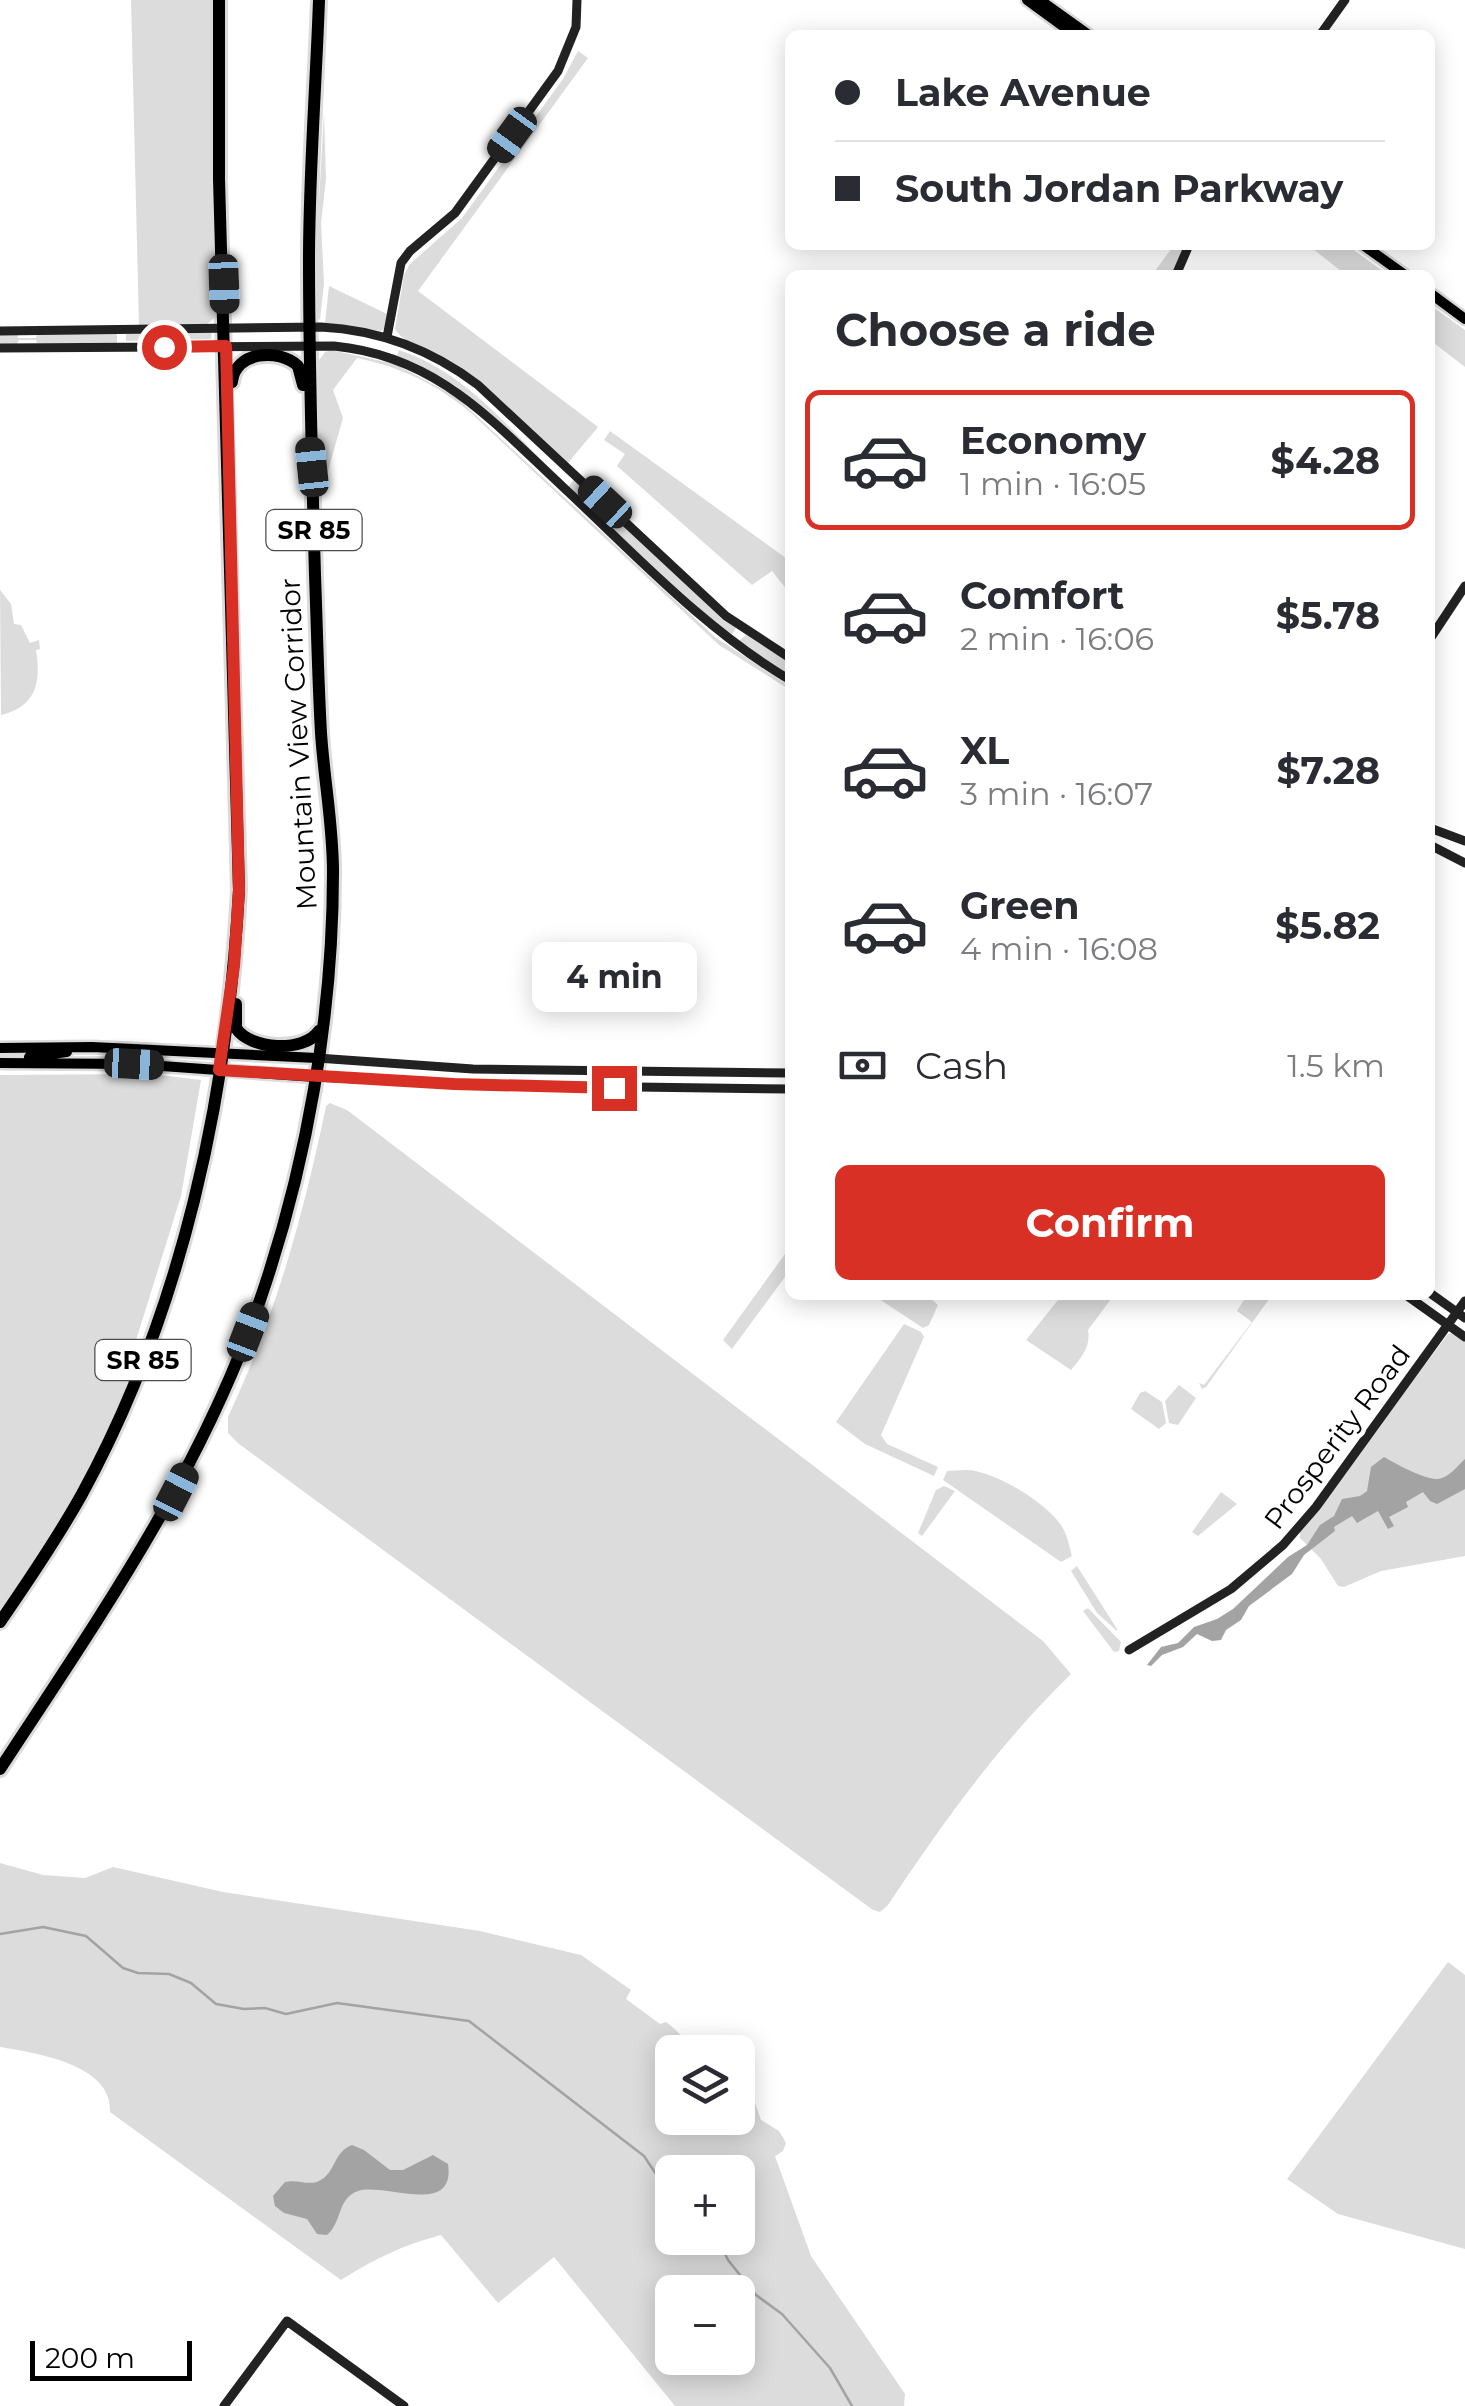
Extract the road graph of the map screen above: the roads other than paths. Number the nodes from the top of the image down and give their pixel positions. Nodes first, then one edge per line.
1 (219, 0) edge
2 (319, 0) edge
3 (577, 0) edge
4 (1025, 0) edge
5 (1040, 0) edge
6 (1345, 0) edge
7 (1061, 30) edge
8 (1068, 30) edge
9 (1082, 30) edge
10 (1324, 30) edge
11 (1370, 250) edge
12 (1397, 270) edge
13 (1435, 297) edge
14 (1465, 318) edge
15 (310, 326) junction
16 (225, 328) junction
17 (0, 330) edge
18 (387, 338) junction
19 (226, 346) junction
20 (310, 346) junction
21 (0, 348) edge
22 (312, 467) junction
23 (230, 545) junction
24 (1465, 586) edge
25 (1435, 631) edge
26 (785, 655) edge
27 (785, 677) edge
28 (1435, 830) edge
29 (1465, 841) edge
30 (1435, 848) edge
31 (1465, 863) edge
32 (234, 966) junction
33 (324, 1013) junction
34 (0, 1050) edge
35 (221, 1052) junction
36 (14, 1055) junction
37 (317, 1058) junction
38 (0, 1063) edge
39 (219, 1070) junction
40 (785, 1073) edge
41 (314, 1077) junction
42 (785, 1090) edge
43 (1435, 1297) edge
44 (1413, 1300) edge
45 (1465, 1301) edge
46 (1461, 1316) edge
47 (1449, 1326) junction
48 (1465, 1337) edge
49 (0, 1622) edge
50 (1129, 1650) dead end
51 (0, 1769) edge
52 (224, 2406) edge
53 (404, 2406) edge

1 - 16 highway, SR 85
2 - 15 highway, Mountain View Corridor / SR 85
3 - 18 street
4 - 7 main road
4 - 8 main road
5 - 9 main road
6 - 10 street
11 - 12 main road
13 - 14 main road
15 - 16 street
15 - 18 street
15 - 20 highway, Mountain View Corridor / SR 85
16 - 17 street
16 - 19 highway, SR 85
18 - 26 street
19 - 20 street
19 - 21 street
19 - 23 highway, SR 85
20 - 22 highway, Mountain View Corridor / SR 85
20 - 27 street
22 - 23 highway
22 - 33 highway, Mountain View Corridor / SR 85
23 - 32 highway, SR 85
24 - 25 street
28 - 29 street
30 - 31 street
32 - 33 highway
32 - 35 highway, SR 85
33 - 37 highway, Mountain View Corridor / SR 85
34 - 36 main road
35 - 36 main road
35 - 37 main road
35 - 39 highway, SR 85
36 - 38 main road
36 - 39 main road
37 - 40 street
37 - 41 highway, Mountain View Corridor / SR 85
39 - 41 main road
39 - 49 highway, SR 85
41 - 42 street
41 - 51 highway, Mountain View Corridor / SR 85
43 - 46 street
44 - 47 street
45 - 46 street, Prosperity Road
46 - 47 street, Prosperity Road
47 - 48 street
47 - 50 street, Prosperity Road
52 - 53 street

